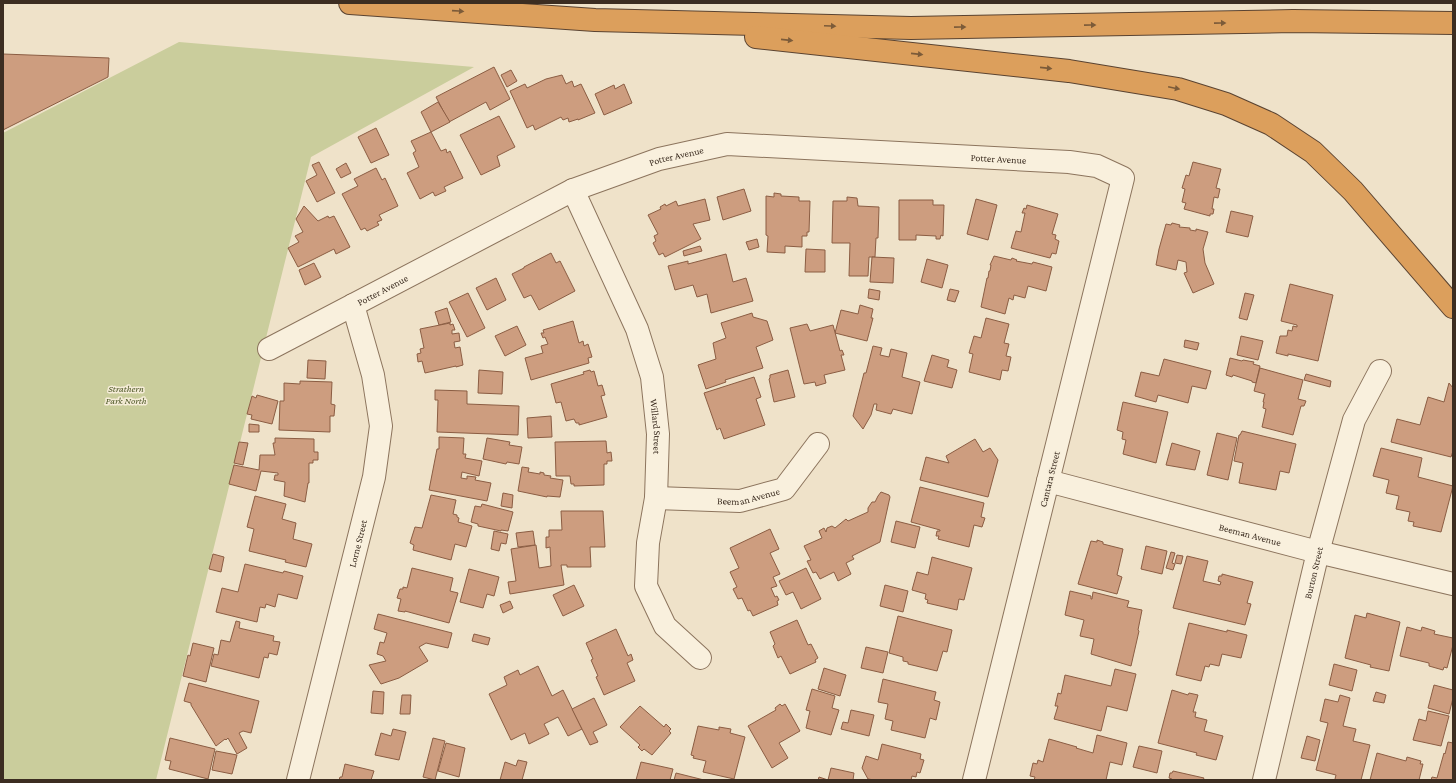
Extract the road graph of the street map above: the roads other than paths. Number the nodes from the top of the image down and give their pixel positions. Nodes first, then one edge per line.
1 (350, 3) edge
2 (596, 20) junction
3 (1453, 23) edge
4 (1123, 178) joint
5 (573, 190) junction
6 (352, 305) junction
7 (1453, 307) edge
8 (269, 349) dead end
9 (1380, 371) dead end
10 (818, 444) dead end
11 (1048, 481) junction
12 (656, 498) junction
13 (1318, 552) junction
14 (1453, 584) edge
15 (700, 658) dead end
16 (298, 780) edge
17 (974, 780) edge
18 (1264, 780) edge

1 -> 2 highway
2 -> 3 highway
2 -> 7 highway
4 - 5 street, Potter Avenue
4 - 11 street, Cantara Street
5 - 6 street, Potter Avenue
5 - 12 street, Willard Street
6 - 8 street, Potter Avenue
6 - 16 street, Lorne Street
9 - 13 street, Burton Street
10 - 12 street, Beeman Avenue
11 - 13 street, Beeman Avenue
11 - 17 street, Cantara Street
12 - 15 street, Willard Street
13 - 14 street, Beeman Avenue
13 - 18 street, Burton Street

